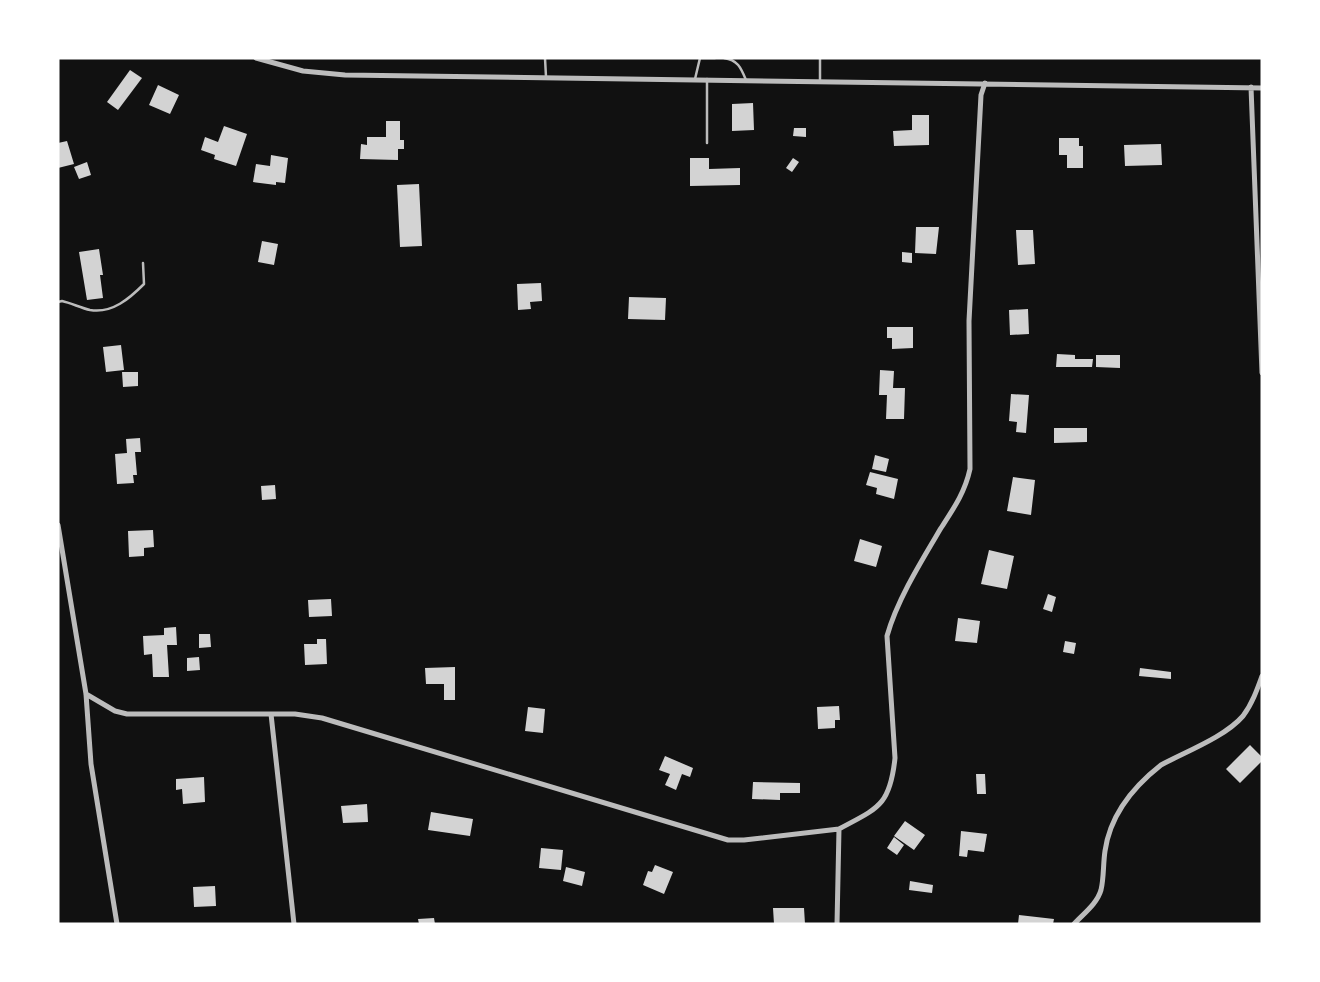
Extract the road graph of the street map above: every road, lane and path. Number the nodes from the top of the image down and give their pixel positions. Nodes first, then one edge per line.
1 (256, 58) edge
2 (545, 58) edge
3 (699, 58) edge
4 (715, 58) edge
5 (724, 58) edge
6 (820, 58) edge
7 (546, 77) junction
8 (695, 79) junction
9 (708, 79) junction
10 (746, 80) junction
11 (820, 81) junction
12 (985, 83) junction
13 (1251, 87) junction
14 (1262, 88) edge
15 (707, 143) dead end
16 (143, 263) dead end
17 (58, 302) edge
18 (1262, 373) edge
19 (58, 525) edge
20 (1262, 676) edge
21 (86, 694) junction
22 (271, 713) junction
23 (839, 829) junction
24 (117, 924) edge
25 (294, 924) edge
26 (837, 924) edge
27 (1074, 924) edge

1 - 7 street
2 - 7 lane
3 - 4 lane
3 - 8 lane
5 - 10 lane
6 - 11 lane
7 - 8 street
8 - 9 street
9 - 10 street
9 - 15 lane
10 - 11 street
11 - 12 street
12 - 13 street
12 - 23 street
13 - 14 street
13 - 18 street
16 - 17 lane
19 - 21 street
20 - 27 street
21 - 22 street
21 - 24 street
22 - 23 street
22 - 25 street
23 - 26 street

